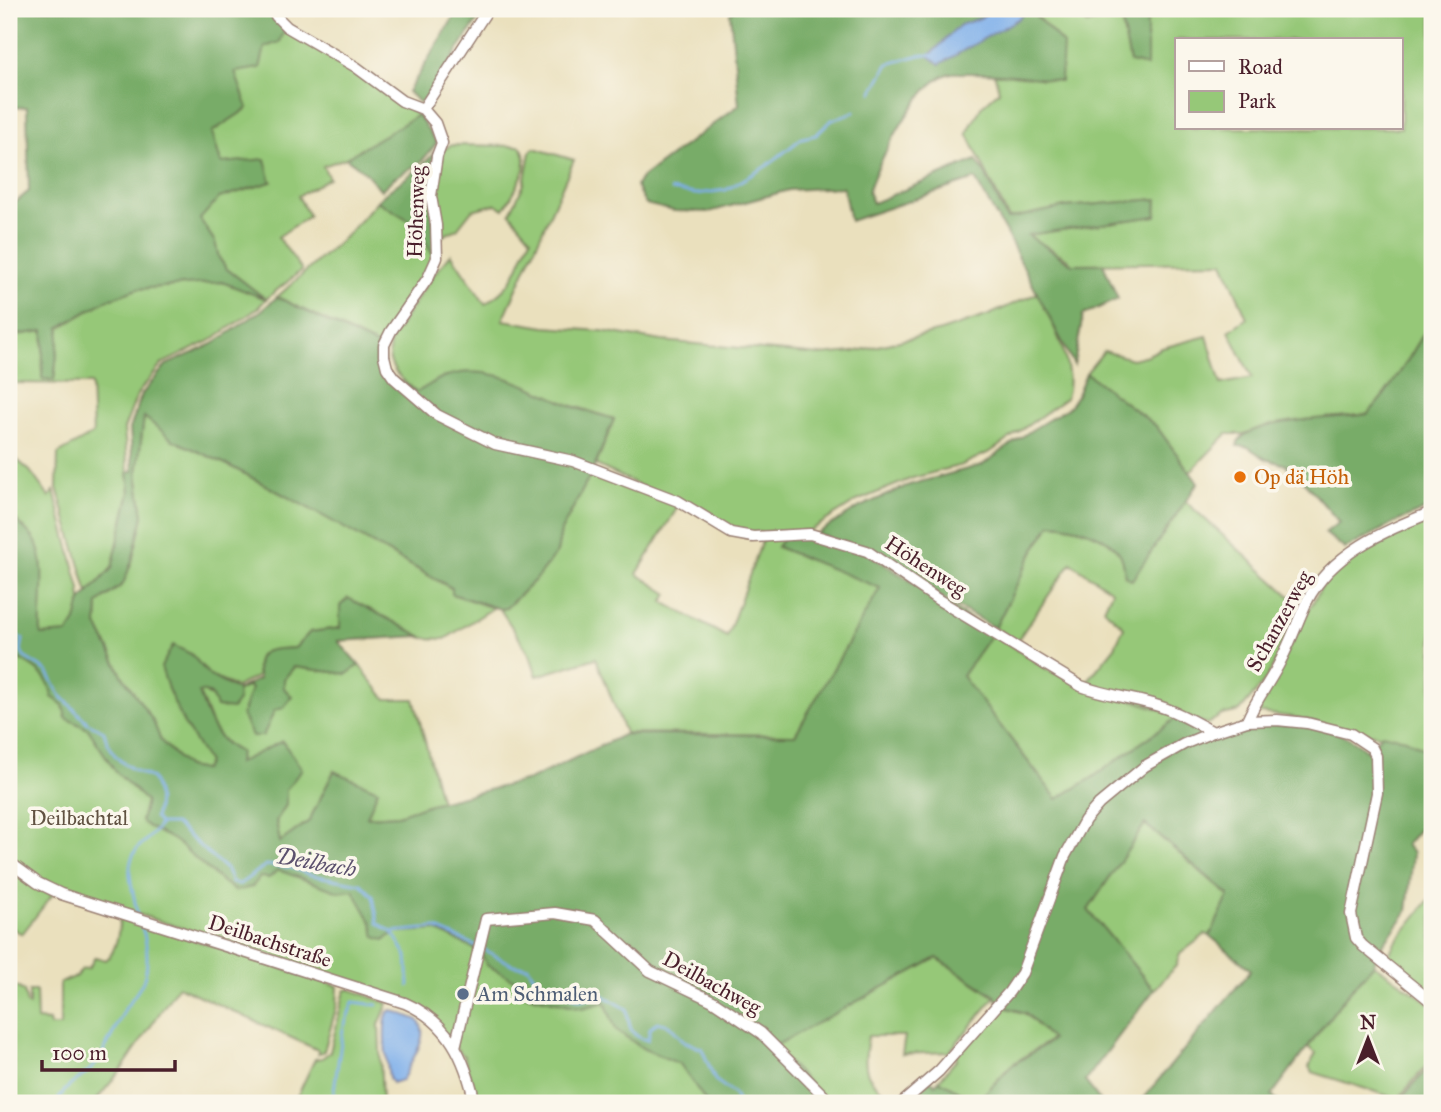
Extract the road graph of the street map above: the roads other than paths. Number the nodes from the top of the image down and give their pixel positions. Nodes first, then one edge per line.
1 (275, 9) edge
2 (488, 9) edge
3 (424, 109) junction
4 (1432, 512) edge
5 (1247, 721) junction
6 (1213, 732) junction
7 (9, 862) edge
8 (1432, 1002) edge
9 (455, 1047) junction
10 (475, 1103) edge
11 (831, 1103) edge
12 (902, 1103) edge

1 - 3 street
2 - 3 street
3 - 6 street, Höhenweg
4 - 5 street, Schanzerweg
5 - 6 street
5 - 8 street
6 - 12 street
7 - 9 street, Deilbachstraße
9 - 10 street, Deilbachstraße
9 - 11 street, Deilbachweg

